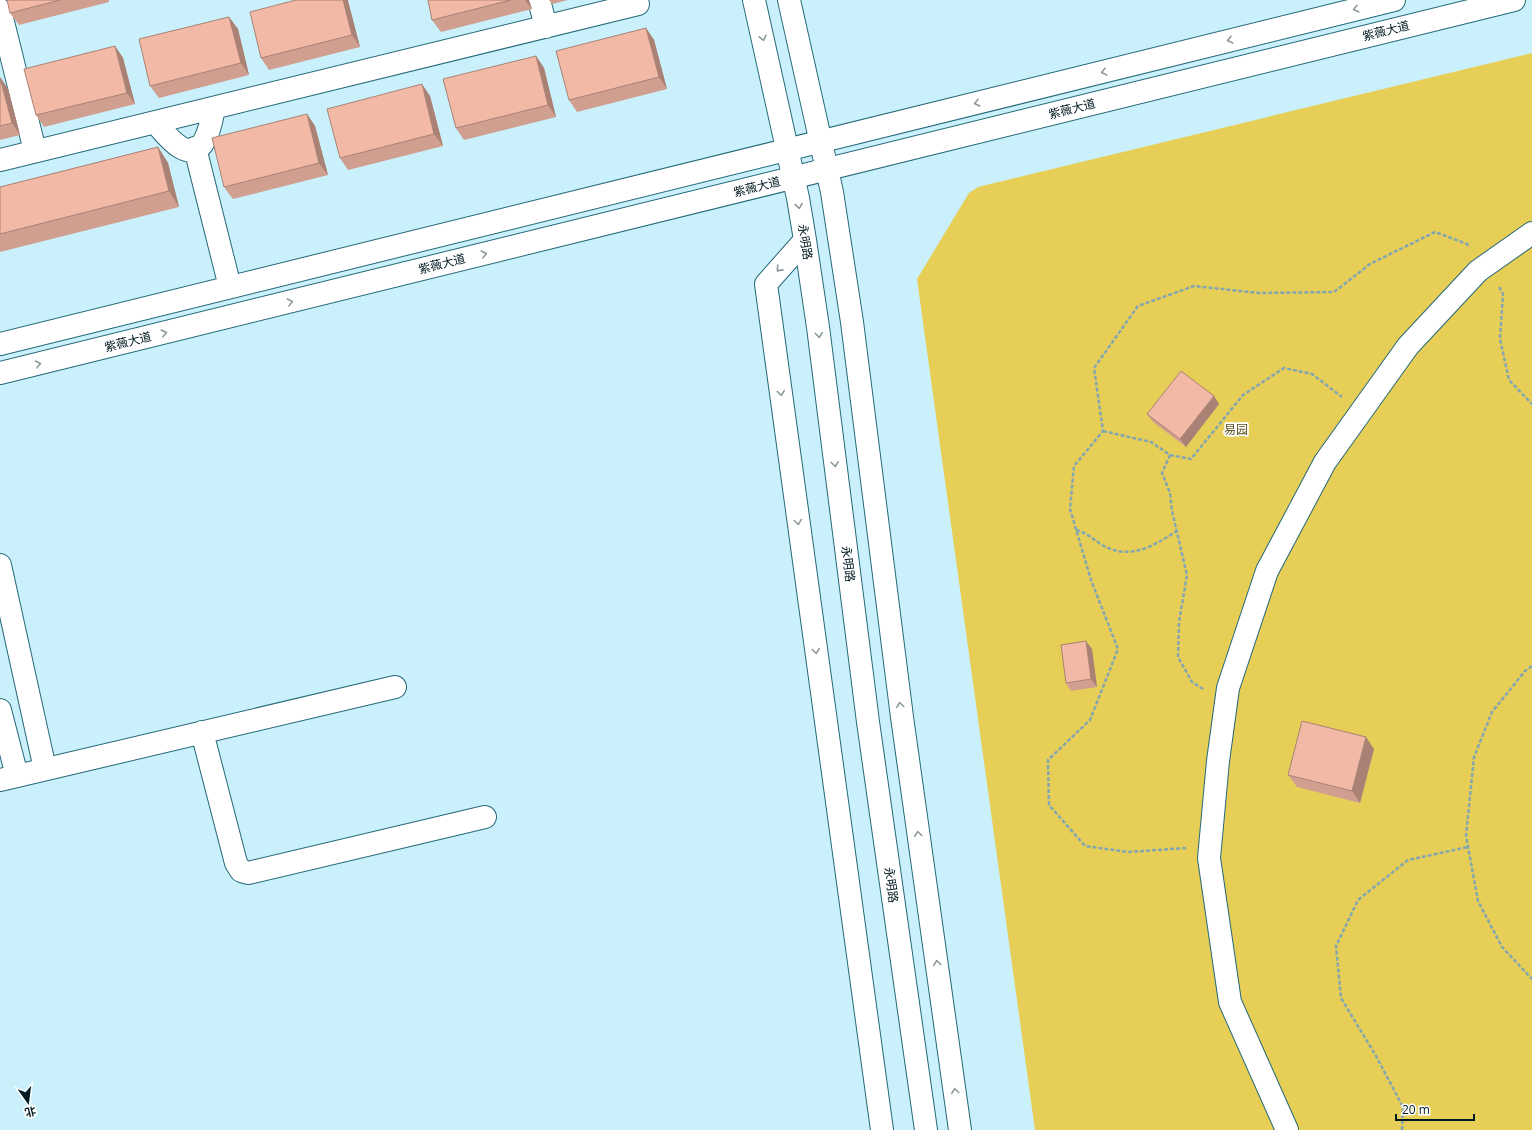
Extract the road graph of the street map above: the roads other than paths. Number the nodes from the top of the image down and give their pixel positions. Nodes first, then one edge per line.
1 (539, 0) edge
2 (754, 0) edge
3 (789, 0) edge
4 (1394, 0) edge
5 (1514, 0) edge
6 (638, 4) dead end
7 (0, 10) edge
8 (546, 27) junction
9 (214, 108) junction
10 (155, 122) junction
11 (821, 141) junction
12 (195, 148) junction
13 (788, 149) junction
14 (35, 152) junction
15 (0, 160) edge
16 (827, 169) junction
17 (794, 178) junction
18 (1532, 233) edge
19 (805, 240) junction
20 (230, 287) junction
21 (0, 344) edge
22 (0, 373) edge
23 (0, 565) edge
24 (395, 687) dead end
25 (0, 710) edge
26 (202, 732) junction
27 (45, 769) junction
28 (8, 778) edge
29 (485, 817) dead end
30 (882, 1130) edge
31 (926, 1130) edge
32 (960, 1130) edge
33 (1287, 1130) edge

1 - 8 street
2 -> 13 street, 永明路
3 - 11 street
4 -> 11 street
5 - 16 street, 紫薇大道
6 - 8 street
7 - 14 street
8 - 9 street
9 - 10 street
9 - 12 street
10 - 12 street
10 - 14 street
11 - 13 street
11 - 16 street
12 - 20 street
13 - 17 street, 永明路
13 - 20 street
14 - 15 street
16 - 17 street, 紫薇大道
32 -> 16 street
17 -> 19 street, 永明路
22 -> 17 street, 紫薇大道
18 - 33 street
19 -> 30 street
19 -> 31 street, 永明路
20 - 21 street
23 - 27 street
24 - 26 street
25 - 28 street
26 - 27 street
26 - 29 street
27 - 28 street

